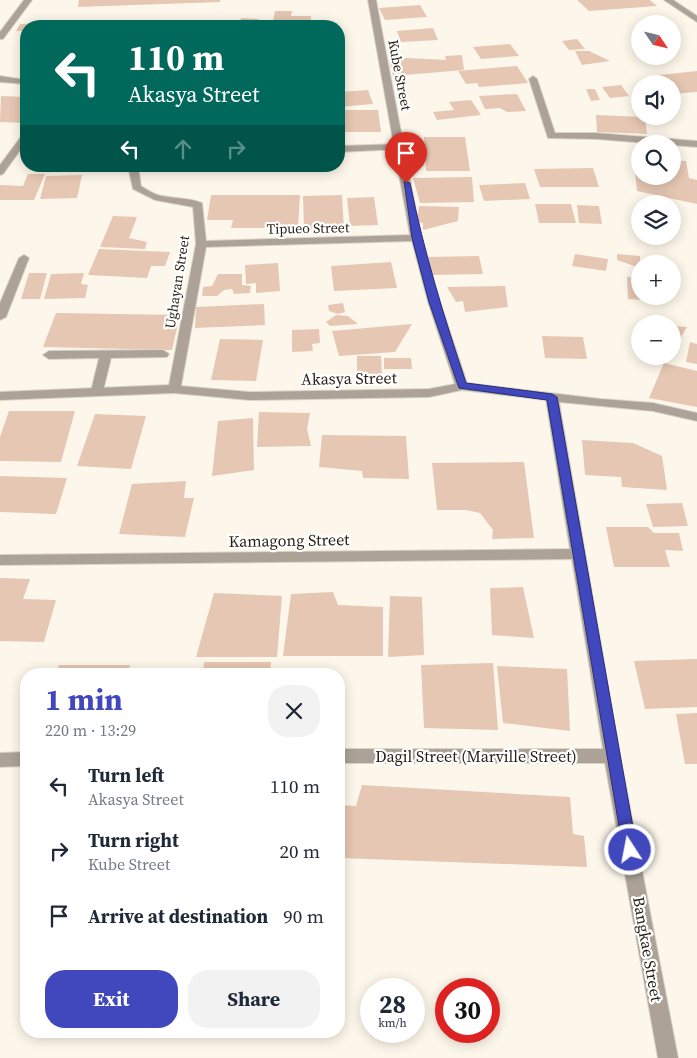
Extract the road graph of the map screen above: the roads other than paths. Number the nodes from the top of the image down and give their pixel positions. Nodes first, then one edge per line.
1 (28, 0) edge
2 (372, 0) edge
3 (668, 0) edge
4 (697, 20) edge
5 (0, 38) edge
6 (0, 79) edge
7 (533, 79) dead end
8 (20, 81) edge
9 (20, 144) edge
10 (697, 144) edge
11 (400, 147) junction
12 (345, 149) edge
13 (0, 172) edge
14 (134, 172) edge
15 (416, 238) junction
16 (201, 244) junction
17 (24, 258) dead end
18 (0, 317) edge
19 (106, 354) junction
20 (162, 354) dead end
21 (49, 355) dead end
22 (462, 386) junction
23 (174, 389) junction
24 (97, 391) junction
25 (0, 396) edge
26 (552, 397) junction
27 (697, 416) edge
28 (578, 554) junction
29 (0, 560) edge
30 (345, 756) edge
31 (612, 756) junction
32 (20, 759) edge
33 (0, 760) edge
34 (668, 1058) edge

1 - 5 street
2 - 11 street, Kube Street
3 - 4 street
6 - 8 street
7 - 10 street
9 - 13 street
11 - 12 street
11 - 15 street, Kube Street
14 - 16 street, Ughayan Street
15 - 16 street, Tipueo Street
15 - 22 street, Kube Street
16 - 23 street, Ughayan Street
17 - 18 street
19 - 20 street
19 - 21 street
19 - 24 street
22 - 23 street, Akasya Street
22 - 26 street, Akasya Street
23 - 24 street, Akasya Street
24 - 25 street, Akasya Street
26 - 27 street, Akasya Street
26 - 28 street, Bangkae Street
28 - 29 street, Kamagong Street
28 - 31 street, Bangkae Street
30 - 31 street, Dagil Street (Marville Street)
31 - 34 street, Bangkae Street
32 - 33 street

